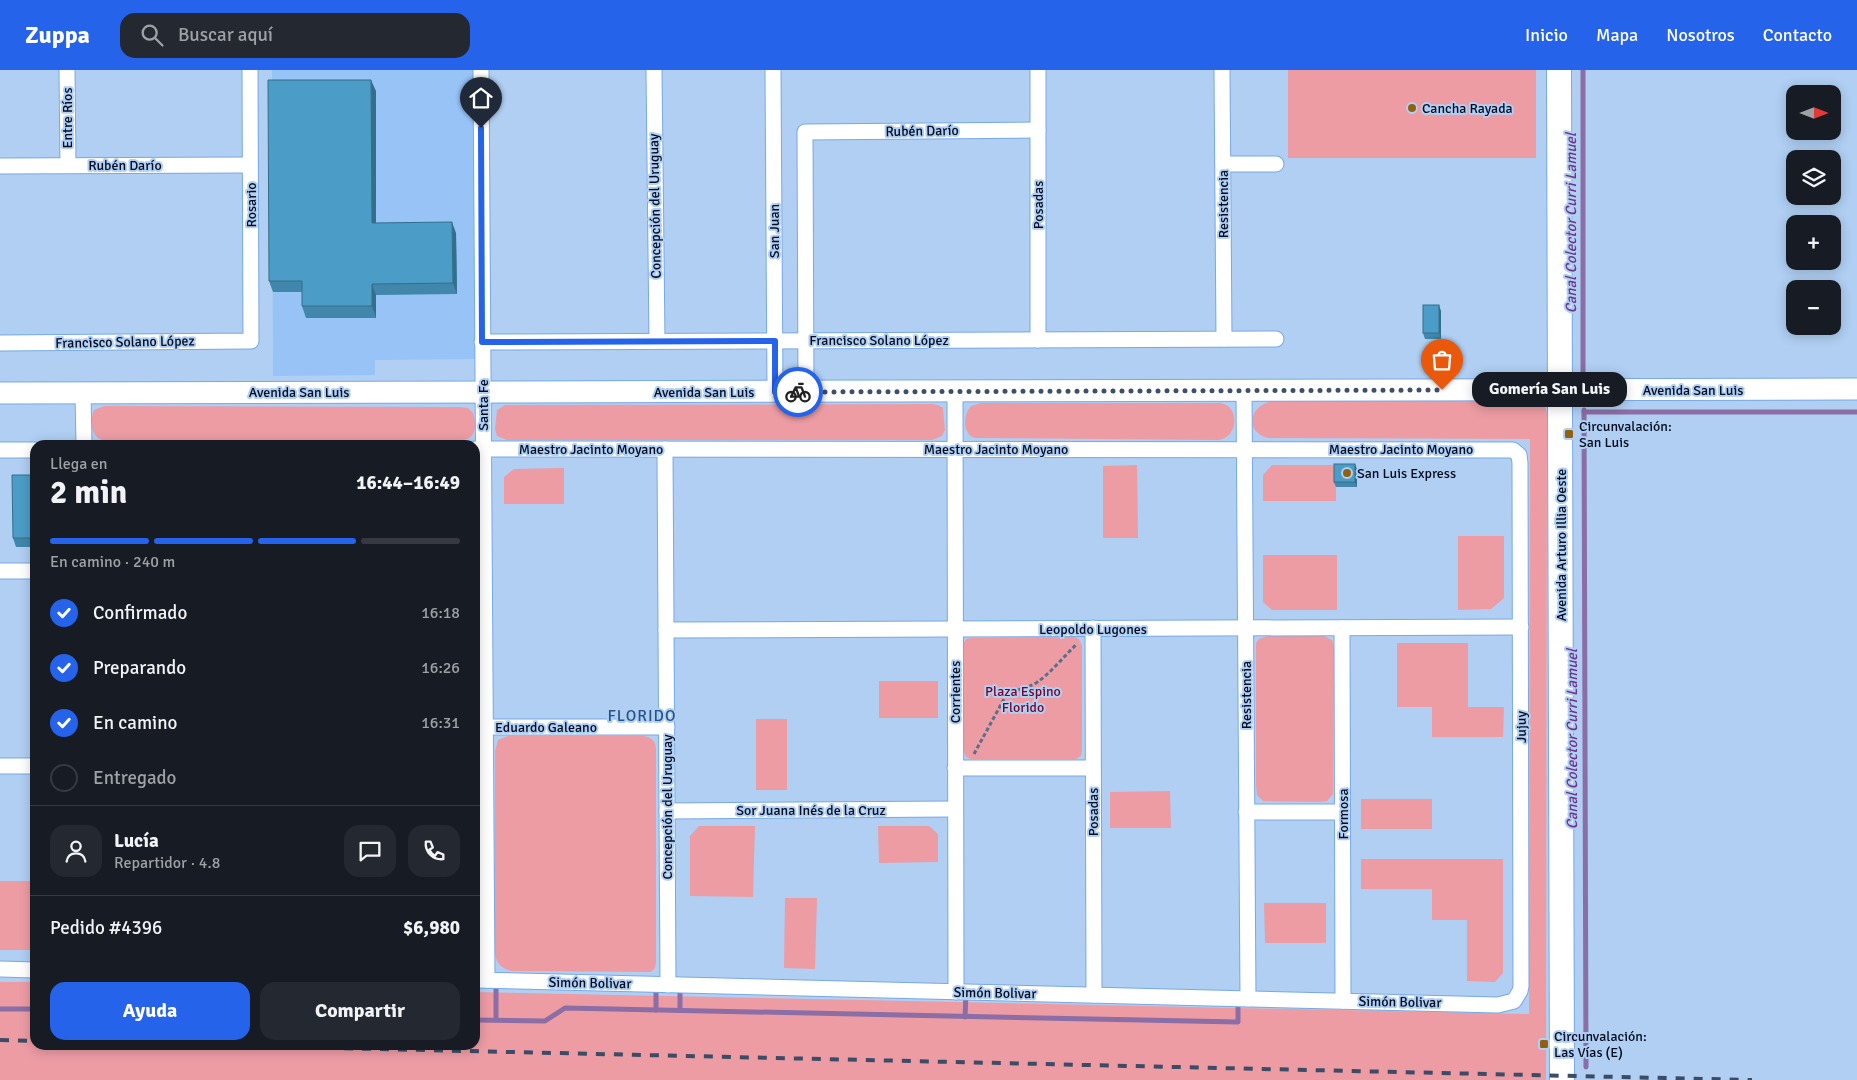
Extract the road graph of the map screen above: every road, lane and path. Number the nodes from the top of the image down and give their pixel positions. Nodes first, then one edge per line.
1 (67, 70) edge
2 (250, 70) edge
3 (481, 70) edge
4 (654, 70) edge
5 (774, 70) edge
6 (1038, 70) edge
7 (1222, 70) edge
8 (1559, 70) edge
9 (1038, 130) junction
10 (1223, 164) junction
11 (1276, 164) dead end
12 (68, 165) junction
13 (250, 165) junction
14 (0, 166) edge
15 (1224, 339) junction
16 (1276, 339) dead end
17 (806, 340) junction
18 (1038, 340) junction
19 (251, 341) joint
20 (657, 341) junction
21 (775, 341) junction
22 (482, 342) junction
23 (0, 343) edge
24 (1857, 389) edge
25 (1560, 390) junction
26 (955, 391) junction
27 (1244, 391) junction
28 (483, 392) junction
29 (775, 392) junction
30 (806, 392) junction
31 (0, 393) edge
32 (83, 393) junction
33 (84, 440) edge
34 (480, 440) edge
35 (480, 449) edge
36 (666, 449) junction
37 (955, 449) junction
38 (1244, 449) junction
39 (0, 450) edge
40 (30, 450) edge
41 (1516, 452) joint
42 (0, 571) edge
43 (30, 571) edge
44 (1520, 627) junction
45 (480, 628) edge
46 (1093, 628) junction
47 (1245, 628) junction
48 (1342, 628) junction
49 (955, 629) junction
50 (666, 630) junction
51 (1073, 641) dead end
52 (485, 727) junction
53 (667, 727) junction
54 (983, 756) dead end
55 (0, 766) edge
56 (30, 766) edge
57 (955, 768) junction
58 (1093, 768) junction
59 (480, 807) edge
60 (955, 809) junction
61 (667, 811) junction
62 (1246, 812) junction
63 (1342, 812) junction
64 (0, 969) edge
65 (30, 970) edge
66 (481, 980) edge
67 (668, 985) junction
68 (956, 992) junction
69 (1094, 995) junction
70 (1248, 999) junction
71 (1343, 1001) junction
72 (1514, 1001) joint
73 (1562, 1080) edge

1 - 12 street, Entre Ríos
2 - 13 street, Rosario
3 - 22 street, Santa Fe
4 - 20 street, Concepción del Uruguay
5 - 21 street, San Juan
6 - 9 street, Posadas
7 - 10 street, Resistencia
8 - 25 main road, Avenida Arturo Illia Oeste
9 - 17 street, Rubén Darío
9 - 18 street, Posadas
10 - 11 street
10 - 15 street, Resistencia
12 - 13 street, Rubén Darío
12 - 14 street, Rubén Darío
13 - 19 street, Rosario
15 - 16 street, Francisco Solano López
15 - 18 street, Francisco Solano López
17 - 18 street, Francisco Solano López
17 - 21 street, Francisco Solano López
17 - 30 street
19 - 23 street, Francisco Solano López
20 - 21 street, Francisco Solano López
20 - 22 street, Francisco Solano López
21 - 29 street, San Juan
22 - 28 street, Santa Fe
24 - 25 main road, Avenida San Luis
25 - 27 main road, Avenida San Luis
25 - 73 main road, Avenida Arturo Illia Oeste
26 - 27 main road, Avenida San Luis
26 - 30 main road, Avenida San Luis
26 - 37 street, Corrientes
27 - 38 street, Resistencia
28 - 29 main road, Avenida San Luis
28 - 32 main road, Avenida San Luis
28 - 34 street, Santa Fe
29 - 30 main road, Avenida San Luis
31 - 32 main road, Avenida San Luis
32 - 33 street
35 - 36 street, Maestro Jacinto Moyano
36 - 37 street, Maestro Jacinto Moyano
36 - 50 street, Concepción del Uruguay
37 - 38 street, Maestro Jacinto Moyano
37 - 49 street, Corrientes
38 - 41 street, Maestro Jacinto Moyano
38 - 47 street, Resistencia
39 - 40 street
41 - 44 street, Jujuy
42 - 43 street
44 - 48 street, Leopoldo Lugones
44 - 72 street, Jujuy
45 - 52 street, Santa Fe
46 - 47 street, Leopoldo Lugones
46 - 49 street, Leopoldo Lugones
46 - 58 street, Posadas
47 - 48 street, Leopoldo Lugones
47 - 62 street, Resistencia
48 - 63 street, Formosa
49 - 50 street, Leopoldo Lugones
49 - 57 street, Corrientes
50 - 53 street, Concepción del Uruguay
51 - 54 path
52 - 53 street, Eduardo Galeano
52 - 59 street, Santa Fe
53 - 61 street, Concepción del Uruguay
55 - 56 street
57 - 58 street
57 - 60 street, Corrientes
58 - 69 street, Posadas
59 - 66 street, Santa Fe
60 - 61 street, Sor Juana Inés de la Cruz
60 - 68 street, Corrientes
61 - 67 street, Concepción del Uruguay
62 - 63 street
62 - 70 street, Resistencia
63 - 71 street, Formosa
64 - 65 street
66 - 67 street, Simón Bolivar
67 - 68 street, Simón Bolivar
68 - 69 street, Simón Bolivar
69 - 70 street, Simón Bolivar
70 - 71 street, Simón Bolivar
71 - 72 street, Simón Bolivar

